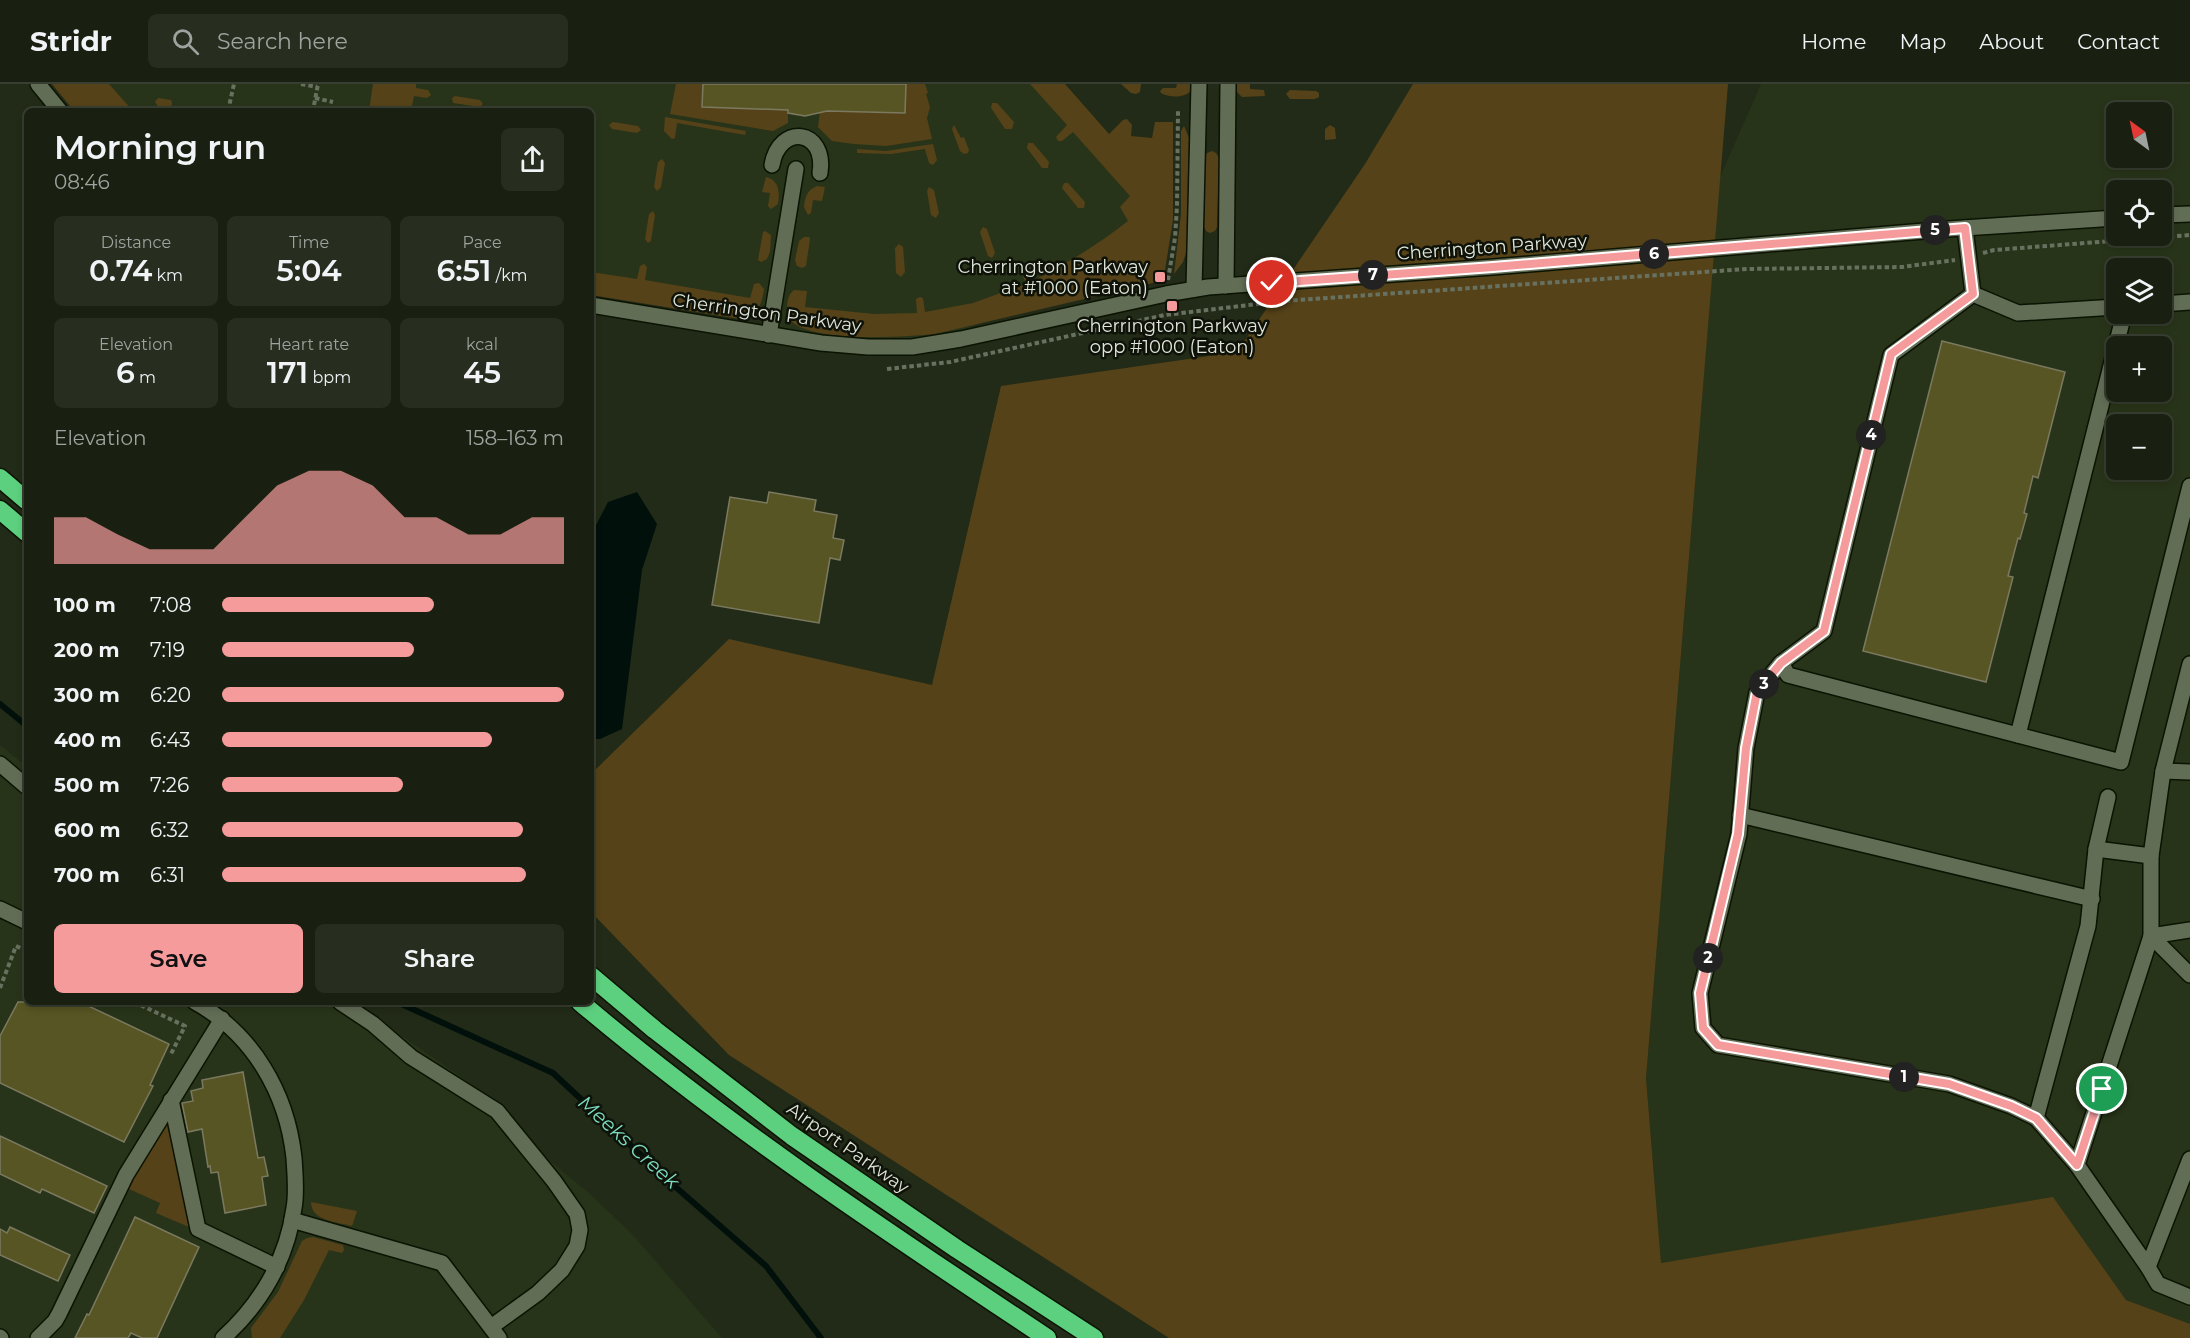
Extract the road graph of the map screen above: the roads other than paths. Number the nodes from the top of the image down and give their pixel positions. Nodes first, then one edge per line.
1 (38, 84) edge
2 (1199, 84) edge
3 (1228, 84) edge
4 (58, 108) edge
5 (772, 165) dead end
6 (796, 169) dead end
7 (820, 173) dead end
8 (2190, 214) edge
9 (2172, 215) edge
10 (2106, 219) edge
11 (1965, 228) junction
12 (1226, 286) junction
13 (1194, 289) junction
14 (1973, 294) junction
15 (2190, 302) edge
16 (2172, 303) edge
17 (594, 306) edge
18 (2106, 308) edge
19 (2121, 324) edge
20 (769, 335) junction
21 (0, 478) edge
22 (2190, 486) edge
23 (24, 498) edge
24 (0, 510) edge
25 (0, 520) edge
26 (24, 530) edge
27 (24, 540) edge
28 (1781, 663) junction
29 (2190, 664) edge
30 (2018, 735) junction
31 (0, 764) edge
32 (2163, 771) junction
33 (2190, 772) edge
34 (24, 784) edge
35 (2108, 797) dead end
36 (1740, 815) junction
37 (2096, 849) junction
38 (2151, 856) junction
39 (2092, 898) junction
40 (0, 909) edge
41 (24, 921) edge
42 (2190, 930) edge
43 (2151, 936) junction
44 (2190, 975) edge
45 (594, 979) edge
46 (200, 1005) edge
47 (345, 1005) edge
48 (584, 1005) edge
49 (222, 1019) junction
50 (171, 1100) junction
51 (2036, 1118) junction
52 (2190, 1159) edge
53 (2077, 1165) junction
54 (292, 1220) junction
55 (277, 1267) junction
56 (2148, 1267) junction
57 (2190, 1297) edge
58 (495, 1332) edge
59 (230, 1336) edge
60 (38, 1338) edge
61 (1047, 1338) edge
62 (1094, 1338) edge

1 - 4 street
2 - 13 street
3 - 12 street
5 - 7 street
6 - 20 street
8 - 9 street
10 - 11 street, Cherrington Parkway
11 - 12 street, Cherrington Parkway
11 - 14 street
12 - 13 street, Cherrington Parkway
13 - 20 street, Cherrington Parkway
14 - 18 street
14 - 28 street
15 - 16 street
17 - 20 street, Cherrington Parkway
19 - 30 street
21 - 23 highway
22 - 30 street
24 - 26 highway
25 - 27 highway
28 - 30 street
28 - 36 street
29 - 32 street
31 - 34 street
32 - 33 street
32 - 38 street
35 - 37 street
36 - 39 street
36 - 51 street
37 - 38 street
37 - 39 street
38 - 43 street
39 - 51 street
40 - 41 street
42 - 43 street
43 - 44 street
43 - 53 street
45 - 62 highway, Airport Parkway
46 - 49 street
47 - 58 street
48 - 61 highway
49 - 50 street
49 - 54 street
50 - 55 street
50 - 60 street
51 - 53 street
52 - 56 street
53 - 56 street
54 - 55 street
54 - 58 street
55 - 59 street
56 - 57 street

